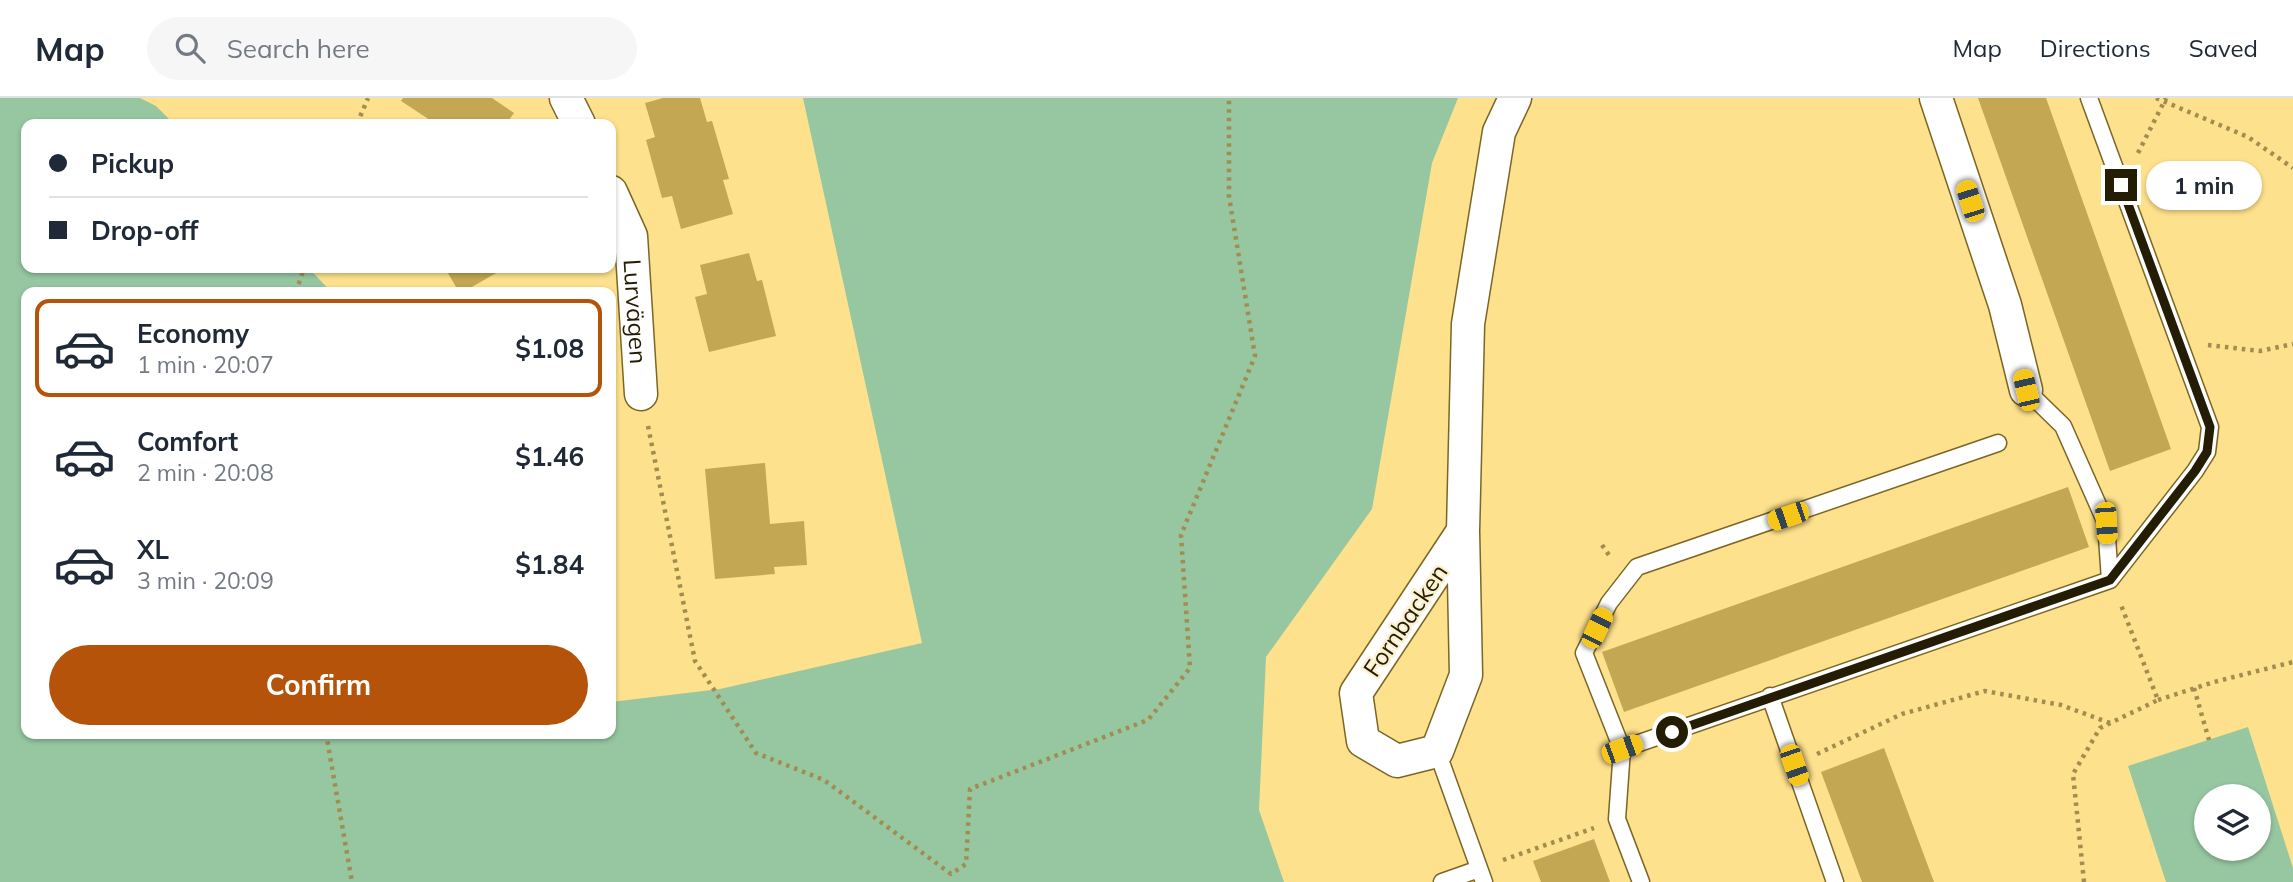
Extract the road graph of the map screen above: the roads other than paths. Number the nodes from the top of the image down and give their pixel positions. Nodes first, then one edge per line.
1 (566, 98) edge
2 (1515, 98) edge
3 (1936, 98) edge
4 (2088, 98) edge
5 (576, 119) edge
6 (616, 203) edge
7 (2026, 390) joint
8 (641, 394) road end
9 (1998, 443) dead end
10 (1464, 531) junction
11 (2110, 580) junction
12 (1770, 696) junction
13 (1622, 749) junction
14 (1437, 751) junction
15 (1482, 875) edge
16 (1443, 882) edge
17 (1641, 882) edge
18 (1835, 882) edge

1 - 5 street
2 - 10 street, Fornbacken
3 - 7 street
4 - 11 lane
6 - 8 street, Lurvägen
7 - 11 lane
9 - 13 lane
10 - 14 street, Fornbacken
10 - 14 street, Fornbacken
11 - 12 lane
12 - 13 lane
12 - 18 lane
13 - 17 lane
14 - 15 lane
15 - 16 lane

